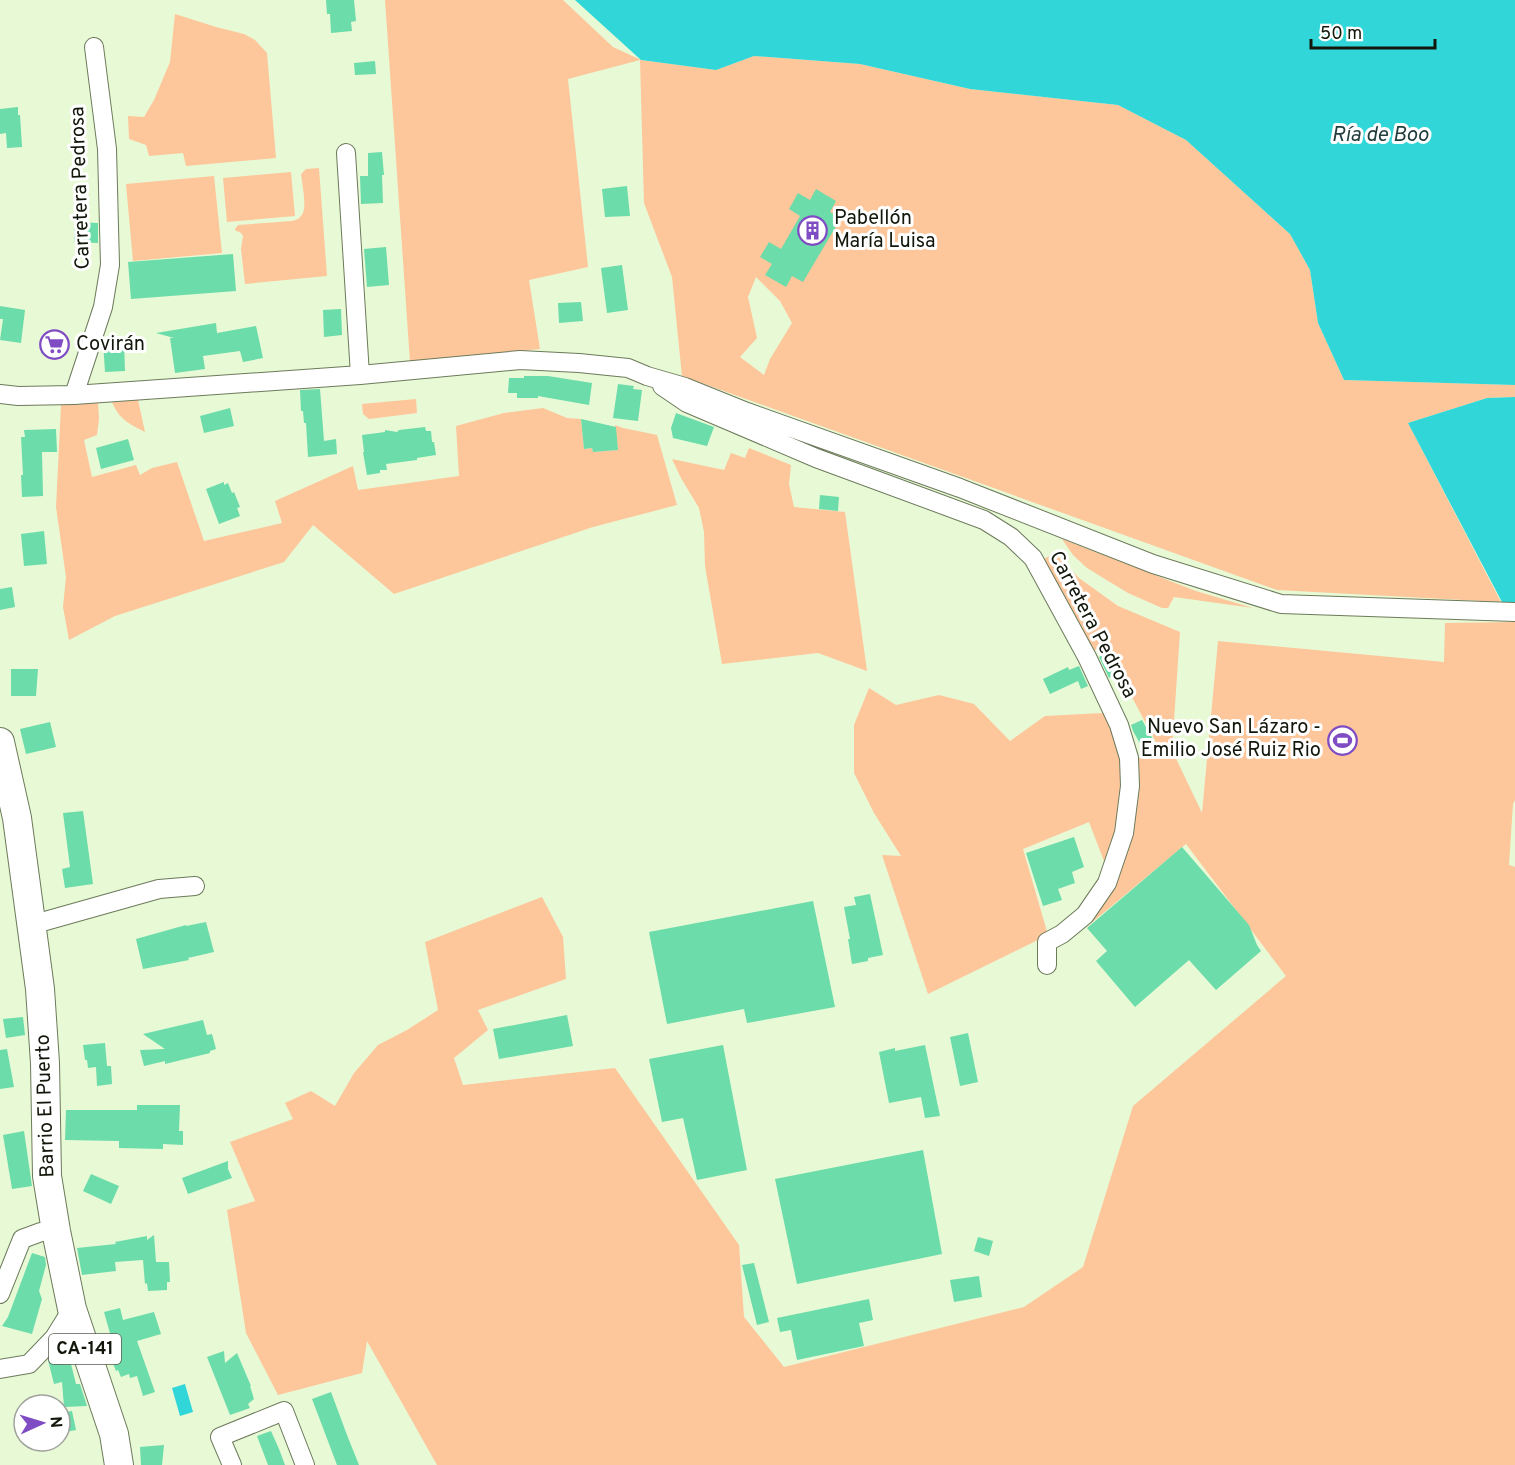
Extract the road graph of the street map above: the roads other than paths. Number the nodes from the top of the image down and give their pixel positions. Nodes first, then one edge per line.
1 (94, 47) dead end
2 (346, 153) dead end
3 (360, 375) junction
4 (647, 376) junction
5 (0, 394) edge
6 (74, 394) junction
7 (1515, 612) edge
8 (0, 742) edge
9 (195, 886) dead end
10 (31, 925) junction
11 (1047, 965) dead end
12 (56, 1231) junction
13 (0, 1294) edge
14 (72, 1309) junction
15 (0, 1369) edge
16 (119, 1465) edge
17 (232, 1465) edge
18 (305, 1465) edge

1 - 6 street, Carretera Pedrosa
2 - 3 street
3 - 4 street, Carretera Pedrosa
3 - 6 street, Carretera Pedrosa
4 - 7 street, Carretera Pedrosa
4 - 11 street, Carretera Pedrosa
5 - 6 street, Carretera Pedrosa
8 - 10 main road, Barrio El Puerto / CA-141
9 - 10 street
10 - 12 main road, Barrio El Puerto / CA-141
12 - 13 street
12 - 14 main road, Barrio El Puerto / CA-141
14 - 15 street
14 - 16 main road, Barrio El Puerto / CA-141
17 - 18 street

